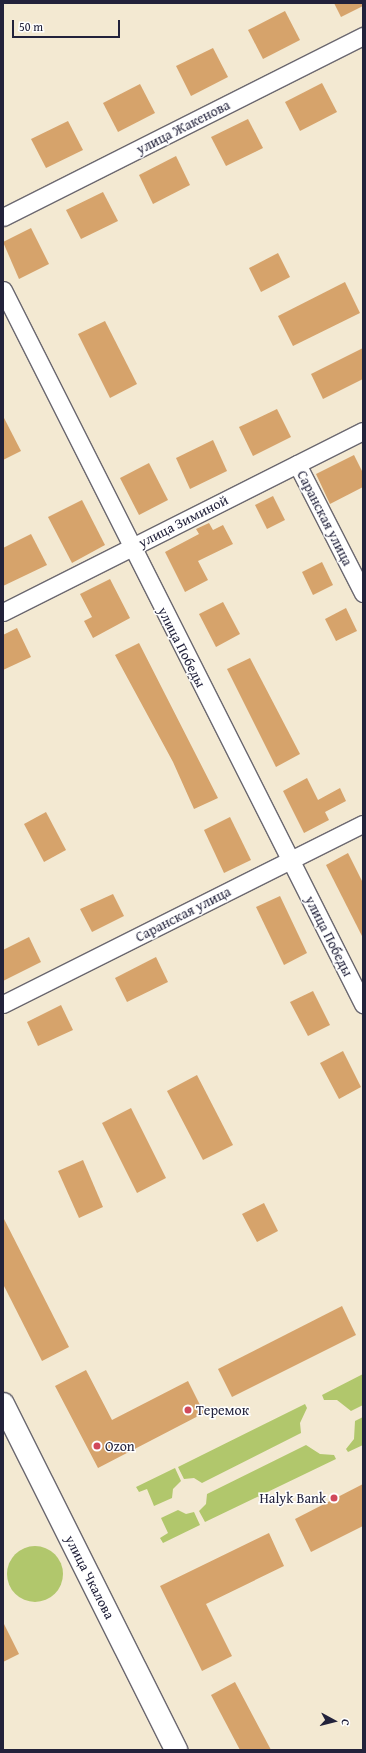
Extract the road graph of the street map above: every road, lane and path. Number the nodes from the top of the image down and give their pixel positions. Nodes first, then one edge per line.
1 (363, 36) edge
2 (3, 217) edge
3 (3, 290) edge
4 (363, 431) edge
5 (298, 464) junction
6 (132, 547) junction
7 (363, 593) edge
8 (3, 612) edge
9 (363, 824) edge
10 (291, 861) junction
11 (3, 1004) edge
12 (363, 1004) edge
13 (3, 1404) edge
14 (176, 1750) edge

1 - 2 street, улица Жакенова
3 - 6 street, улица Победы
4 - 5 street, улица Зиминой
5 - 6 street, улица Зиминой
5 - 7 street, Саранская улица
6 - 8 street, улица Зиминой
6 - 10 street, улица Победы
9 - 10 street, Саранская улица
10 - 11 street, Саранская улица
10 - 12 street, улица Победы
13 - 14 main road, улица Чкалова

